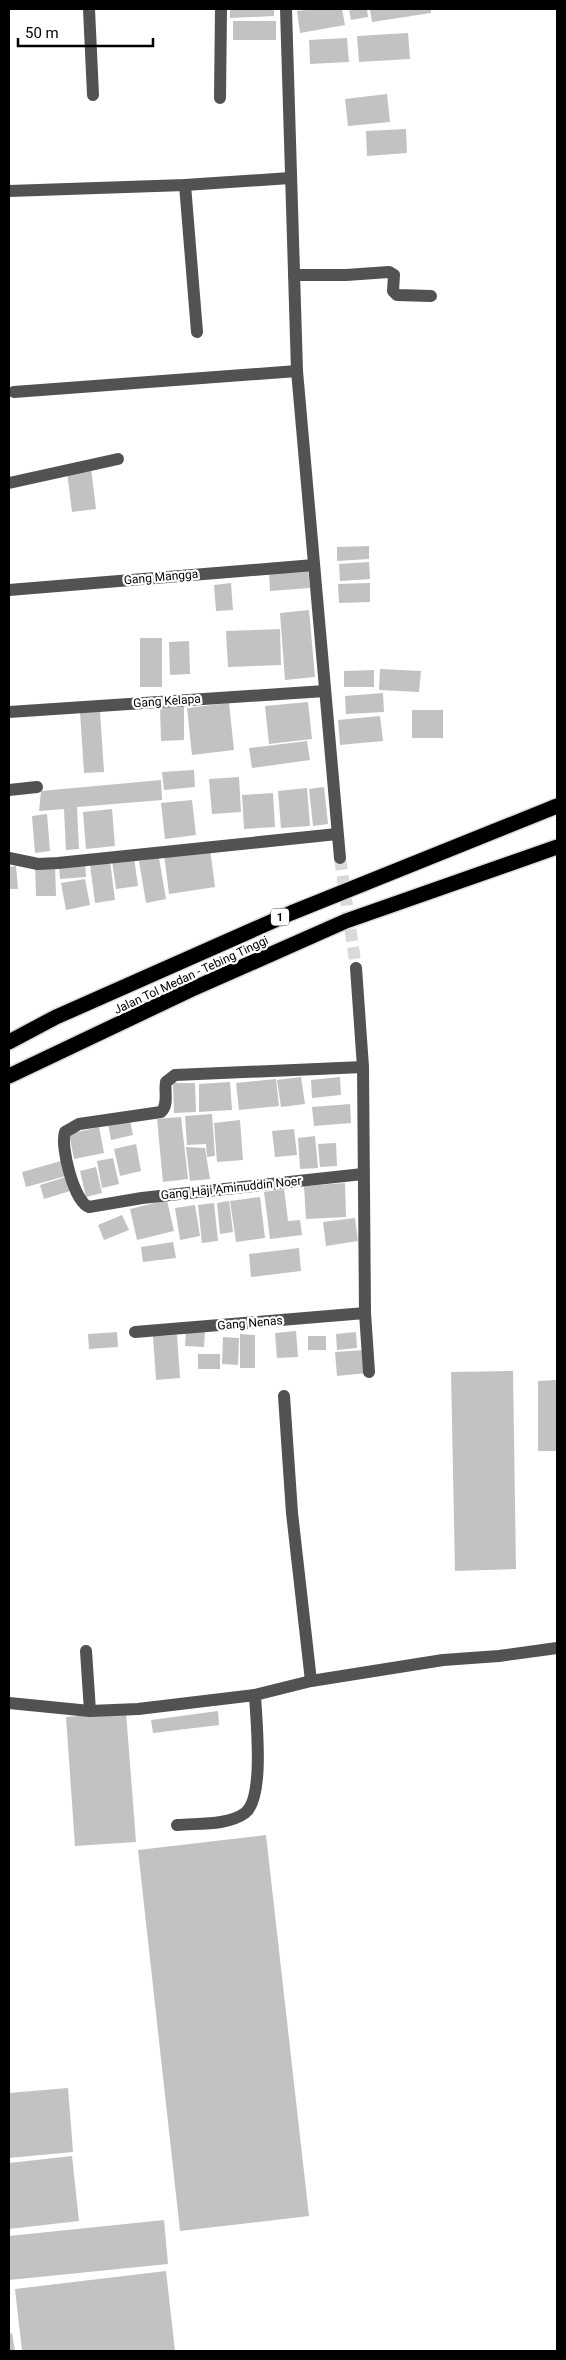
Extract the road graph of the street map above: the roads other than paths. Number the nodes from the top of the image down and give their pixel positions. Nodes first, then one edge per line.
1 (89, 9) edge
2 (221, 9) edge
3 (286, 9) edge
4 (92, 95) dead end
5 (220, 98) dead end
6 (290, 178) junction
7 (185, 186) junction
8 (9, 191) edge
9 (294, 275) junction
10 (430, 296) dead end
11 (197, 332) dead end
12 (297, 371) junction
13 (14, 392) dead end
14 (118, 459) dead end
15 (9, 483) edge
16 (314, 565) junction
17 (9, 590) edge
18 (325, 691) junction
19 (9, 712) edge
20 (37, 787) dead end
21 (9, 790) edge
22 (557, 806) edge
23 (337, 834) junction
24 (557, 847) edge
25 (9, 858) edge
26 (340, 858) tunnel mouth
27 (356, 968) tunnel mouth
28 (9, 1042) edge
29 (363, 1067) junction
30 (9, 1076) edge
31 (363, 1174) junction
32 (365, 1313) junction
33 (135, 1332) dead end
34 (369, 1372) dead end
35 (284, 1396) dead end
36 (557, 1648) edge
37 (86, 1652) dead end
38 (310, 1681) junction
39 (255, 1695) junction
40 (9, 1703) edge
41 (90, 1711) junction
42 (177, 1825) dead end

1 - 4 street
2 - 5 street
3 - 6 street
6 - 7 street
6 - 9 street
7 - 8 street
7 - 11 street
9 - 10 street
9 - 12 street
12 - 13 street
12 - 16 street
14 - 15 street
16 - 17 street, Gang Mangga
16 - 18 street
18 - 19 street, Gang Kelapa
18 - 23 street
20 - 21 street
22 - 28 highway, 1
23 - 25 street
23 - 26 street
24 - 30 highway, Jalan Tol Medan - Tebing Tinggi
27 - 29 street
29 - 31 street
29 - 31 street, Gang Haji Aminuddin Noer
31 - 32 street
32 - 33 street, Gang Nenas
32 - 34 street
35 - 38 street
36 - 38 street
37 - 41 street
38 - 39 street
39 - 41 street
39 - 42 street
40 - 41 street

